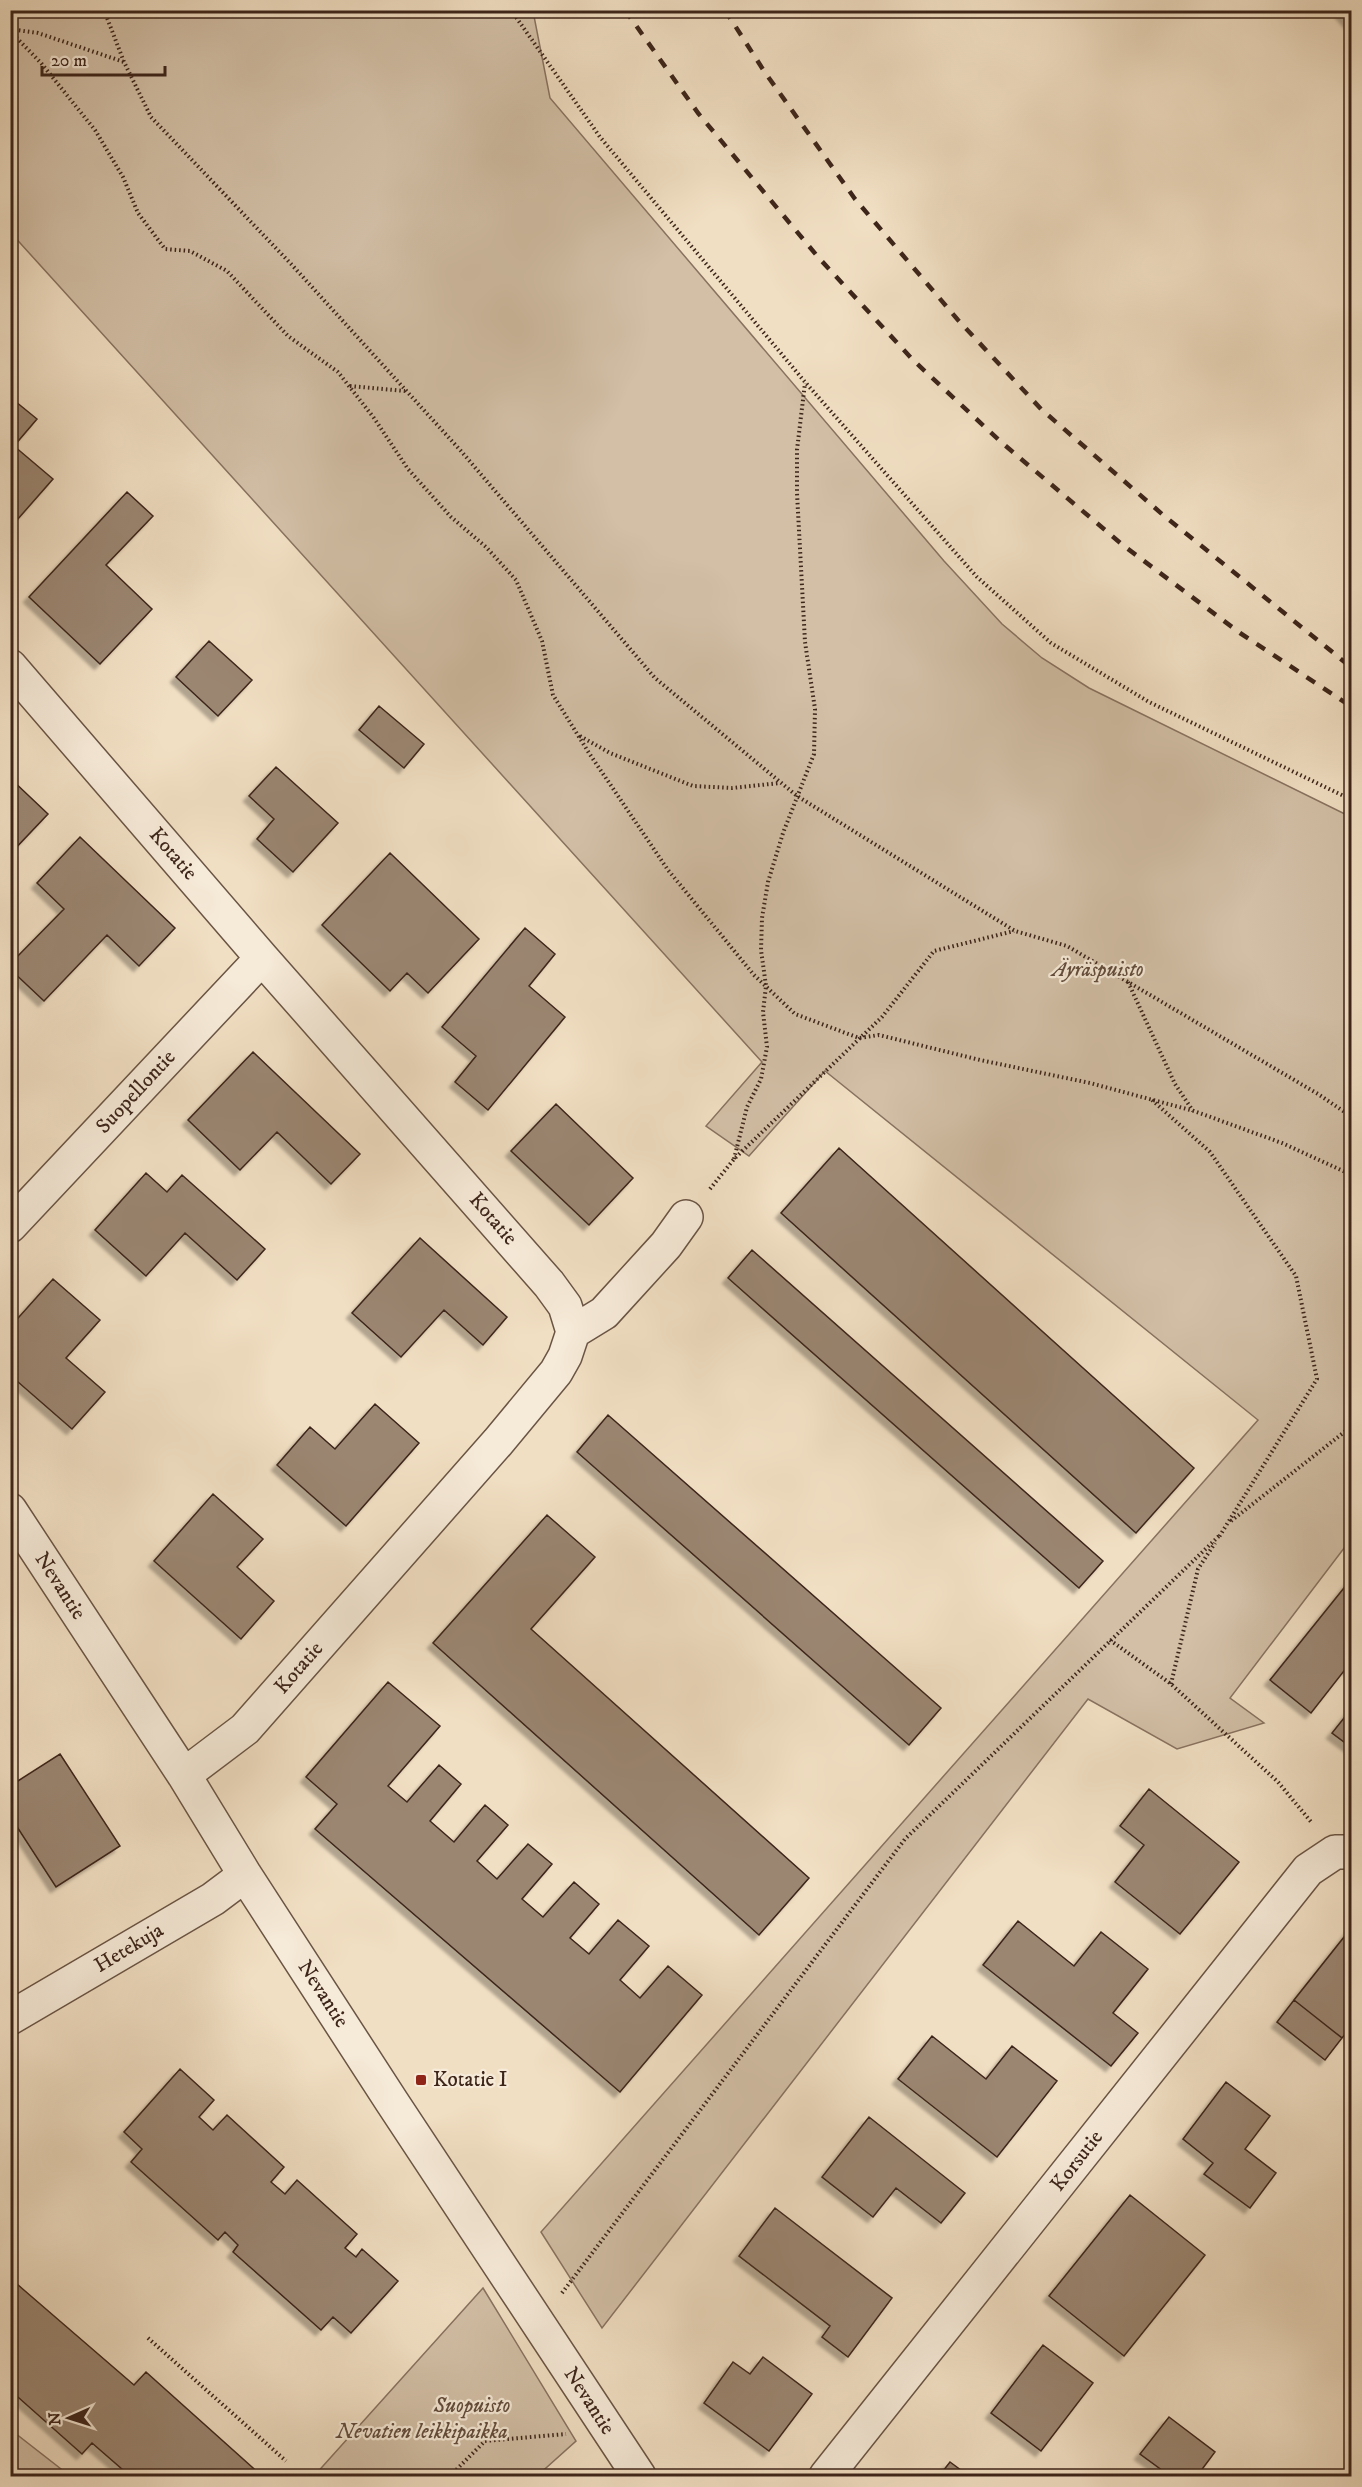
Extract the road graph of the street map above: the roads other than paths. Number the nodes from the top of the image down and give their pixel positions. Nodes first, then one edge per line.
1 (10, 666) edge
2 (262, 958) junction
3 (686, 1217) road end
4 (10, 1226) edge
5 (573, 1332) junction
6 (10, 1510) edge
7 (184, 1775) junction
8 (1343, 1852) edge
9 (245, 1875) junction
10 (10, 2019) edge
11 (639, 2476) edge
12 (825, 2476) edge

1 - 2 street, Kotatie
2 - 4 street, Suopellontie
2 - 5 street, Kotatie
3 - 5 street
5 - 7 street, Kotatie
6 - 7 street, Nevantie
7 - 9 street, Nevantie
8 - 12 street, Korsutie
9 - 10 street, Hetekuja
9 - 11 street, Nevantie

